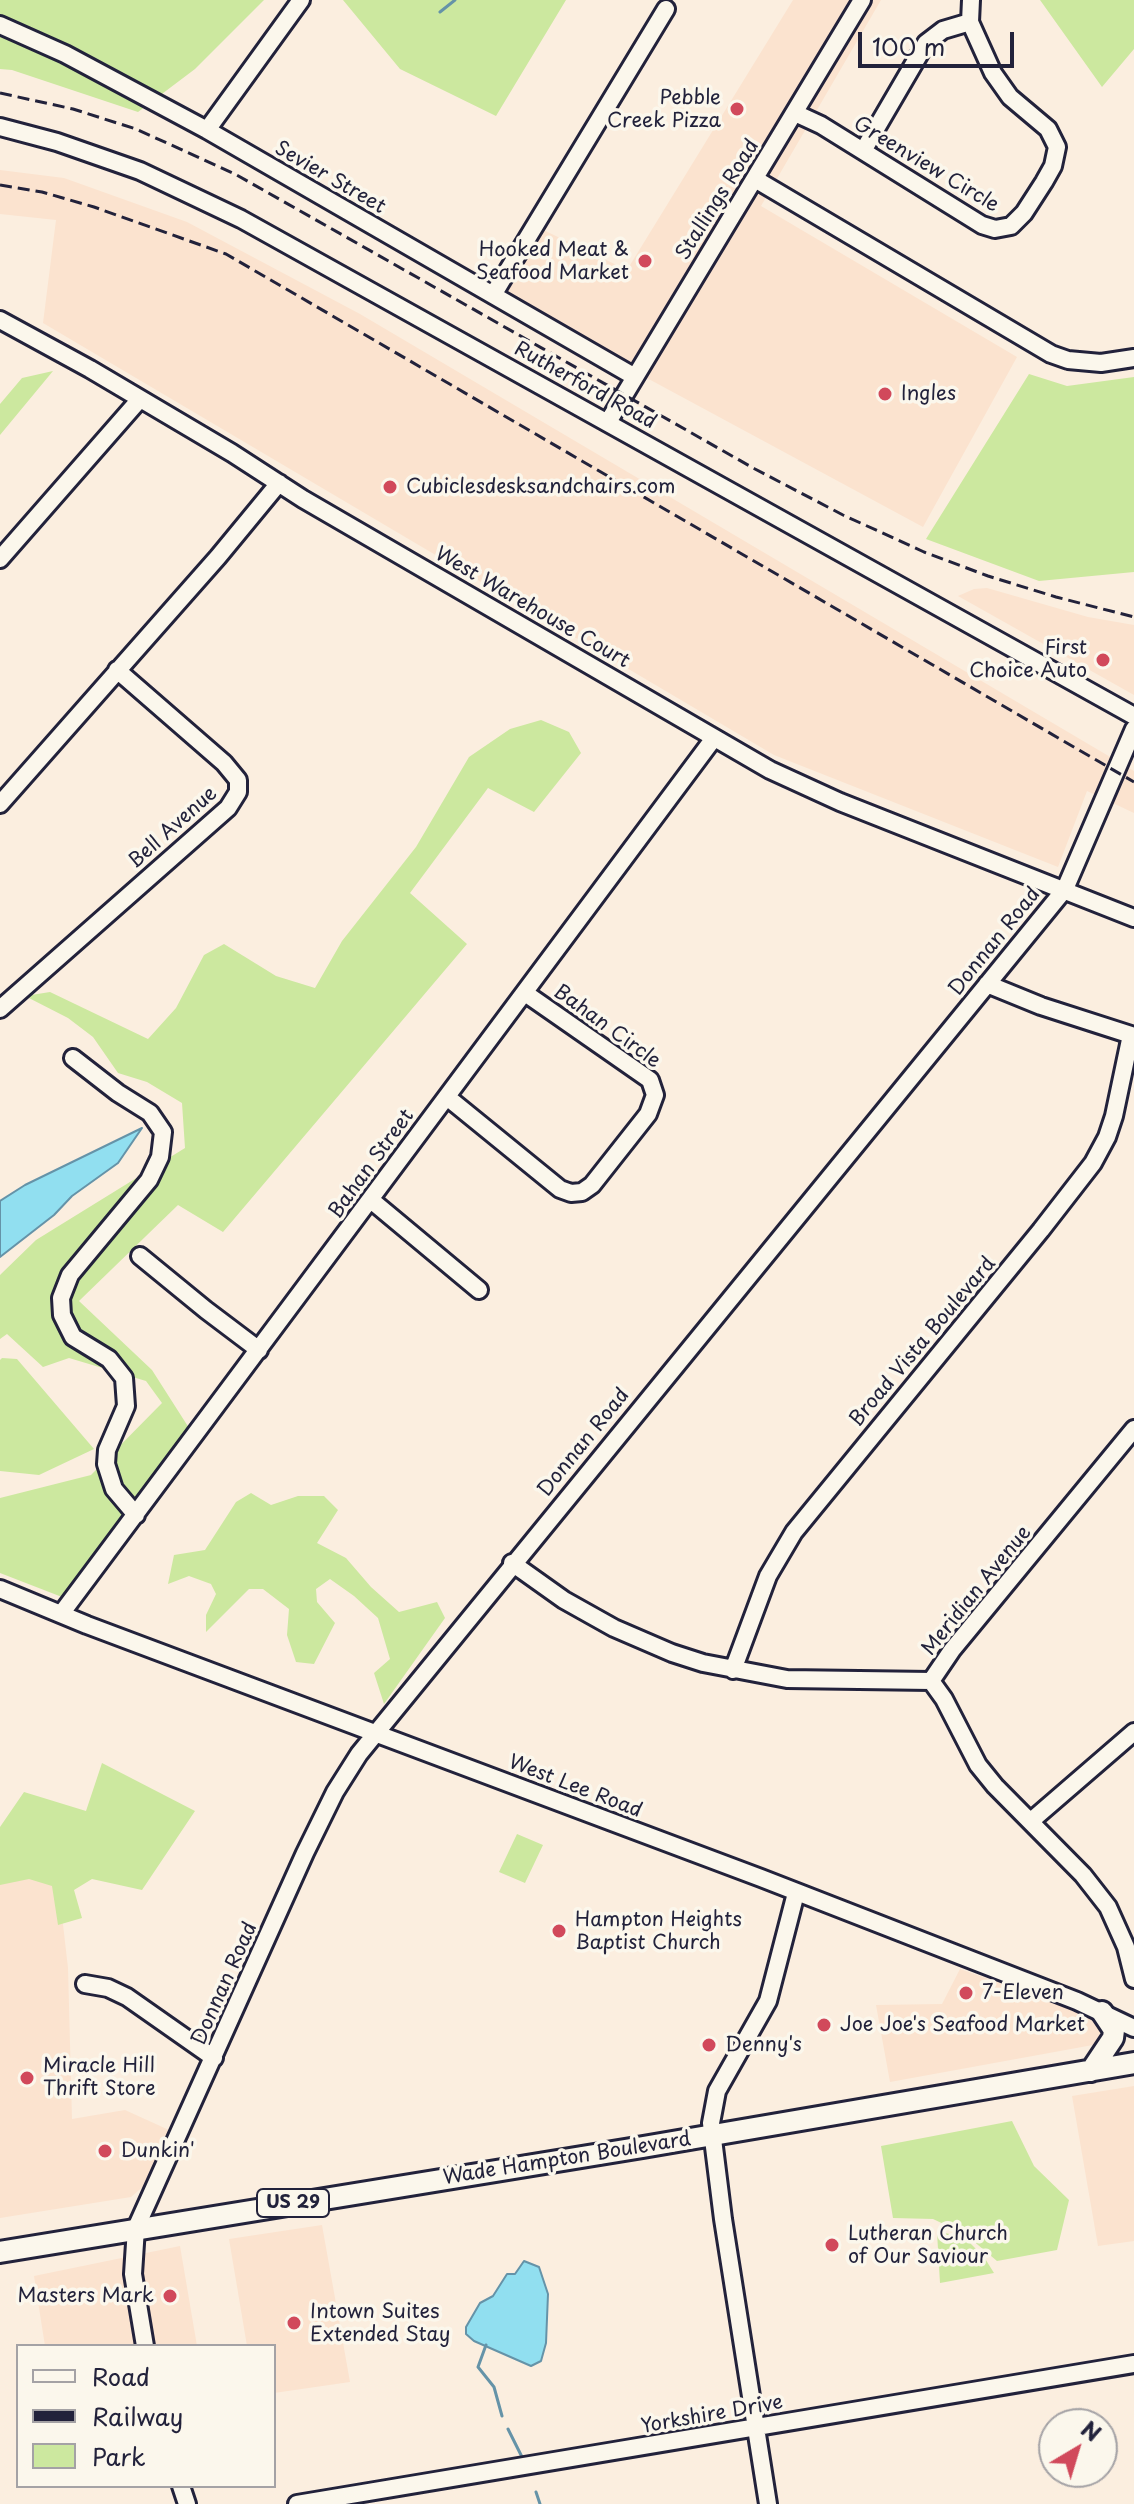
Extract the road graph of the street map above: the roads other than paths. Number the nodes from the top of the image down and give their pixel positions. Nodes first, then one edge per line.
1 (301, 0) edge
2 (862, 0) edge
3 (971, 0) edge
4 (666, 9) dead end
5 (970, 22) junction
6 (0, 25) edge
7 (795, 113) junction
8 (0, 127) edge
9 (207, 130) junction
10 (863, 151) junction
11 (755, 179) junction
12 (493, 295) junction
13 (0, 320) edge
14 (1134, 358) edge
15 (635, 377) junction
16 (140, 399) junction
17 (608, 422) junction
18 (279, 483) junction
19 (0, 559) edge
20 (117, 670) junction
21 (1134, 716) edge
22 (1134, 729) edge
23 (714, 738) junction
24 (0, 804) edge
25 (1065, 889) junction
26 (1134, 918) edge
27 (987, 984) junction
28 (525, 993) junction
29 (0, 1009) edge
30 (1133, 1035) edge
31 (73, 1058) dead end
32 (447, 1097) junction
33 (371, 1200) junction
34 (140, 1256) dead end
35 (479, 1290) dead end
36 (259, 1350) junction
37 (1134, 1429) edge
38 (136, 1515) junction
39 (512, 1563) junction
40 (0, 1589) edge
41 (61, 1614) junction
42 (733, 1670) junction
43 (931, 1681) junction
44 (374, 1732) junction
45 (1134, 1732) edge
46 (1031, 1821) junction
47 (796, 1893) junction
48 (1134, 1979) edge
49 (85, 1984) dead end
50 (1102, 2012) junction
51 (1134, 2028) edge
52 (214, 2058) junction
53 (1134, 2063) edge
54 (1091, 2071) junction
55 (711, 2129) junction
56 (136, 2228) junction
57 (0, 2252) edge
58 (145, 2344) edge
59 (1134, 2364) edge
60 (756, 2427) junction
61 (297, 2504) edge
62 (768, 2504) edge

1 - 9 street
2 - 7 street, Stallings Road
3 - 5 street, Greenview Circle
4 - 12 street
5 - 10 street
5 - 10 street, Greenview Circle
6 - 9 street, Sevier Street
7 - 10 street, Greenview Circle
7 - 11 street, Stallings Road
8 - 17 street, Rutherford Road
9 - 12 street, Sevier Street
11 - 14 street
11 - 15 street, Stallings Road
12 - 15 street, Sevier Street
13 - 16 street, West Warehouse Court
15 - 17 street, Stallings Road
16 - 18 street, West Warehouse Court
16 - 19 street
17 - 21 street, Rutherford Road
18 - 20 street
18 - 23 street, West Warehouse Court
20 - 24 street
20 - 29 street, Bell Avenue
22 - 25 street, Donnan Road
23 - 25 street, West Warehouse Court
23 - 28 street, Bahan Street
25 - 26 street, West Warehouse Court
25 - 27 street, Donnan Road
27 - 30 street
27 - 39 street, Donnan Road
28 - 32 street, Bahan Street
28 - 32 street, Bahan Circle
30 - 42 street, Broad Vista Boulevard
31 - 38 street
32 - 33 street, Bahan Street
33 - 35 street
33 - 36 street, Bahan Street
34 - 36 street
36 - 38 street, Bahan Street
37 - 43 street, Meridian Avenue
38 - 41 street, Bahan Street
39 - 42 street
39 - 44 street, Donnan Road
40 - 41 street, West Lee Road
41 - 44 street, West Lee Road
42 - 43 street
43 - 46 street, Meridian Avenue
44 - 47 street, West Lee Road
44 - 52 street, Donnan Road
45 - 46 street
46 - 48 street, Meridian Avenue
47 - 50 street, West Lee Road
47 - 55 street
49 - 52 street
50 - 51 street, West Lee Road
50 - 54 main road
52 - 56 street, Donnan Road
53 - 54 main road, Wade Hampton Boulevard / US 29
54 - 55 main road, Wade Hampton Boulevard / US 29
55 - 56 main road, Wade Hampton Boulevard / US 29
55 - 60 street
56 - 57 main road, Wade Hampton Boulevard / US 29
56 - 58 street
59 - 60 street, Yorkshire Drive
60 - 61 street, Yorkshire Drive
60 - 62 street

